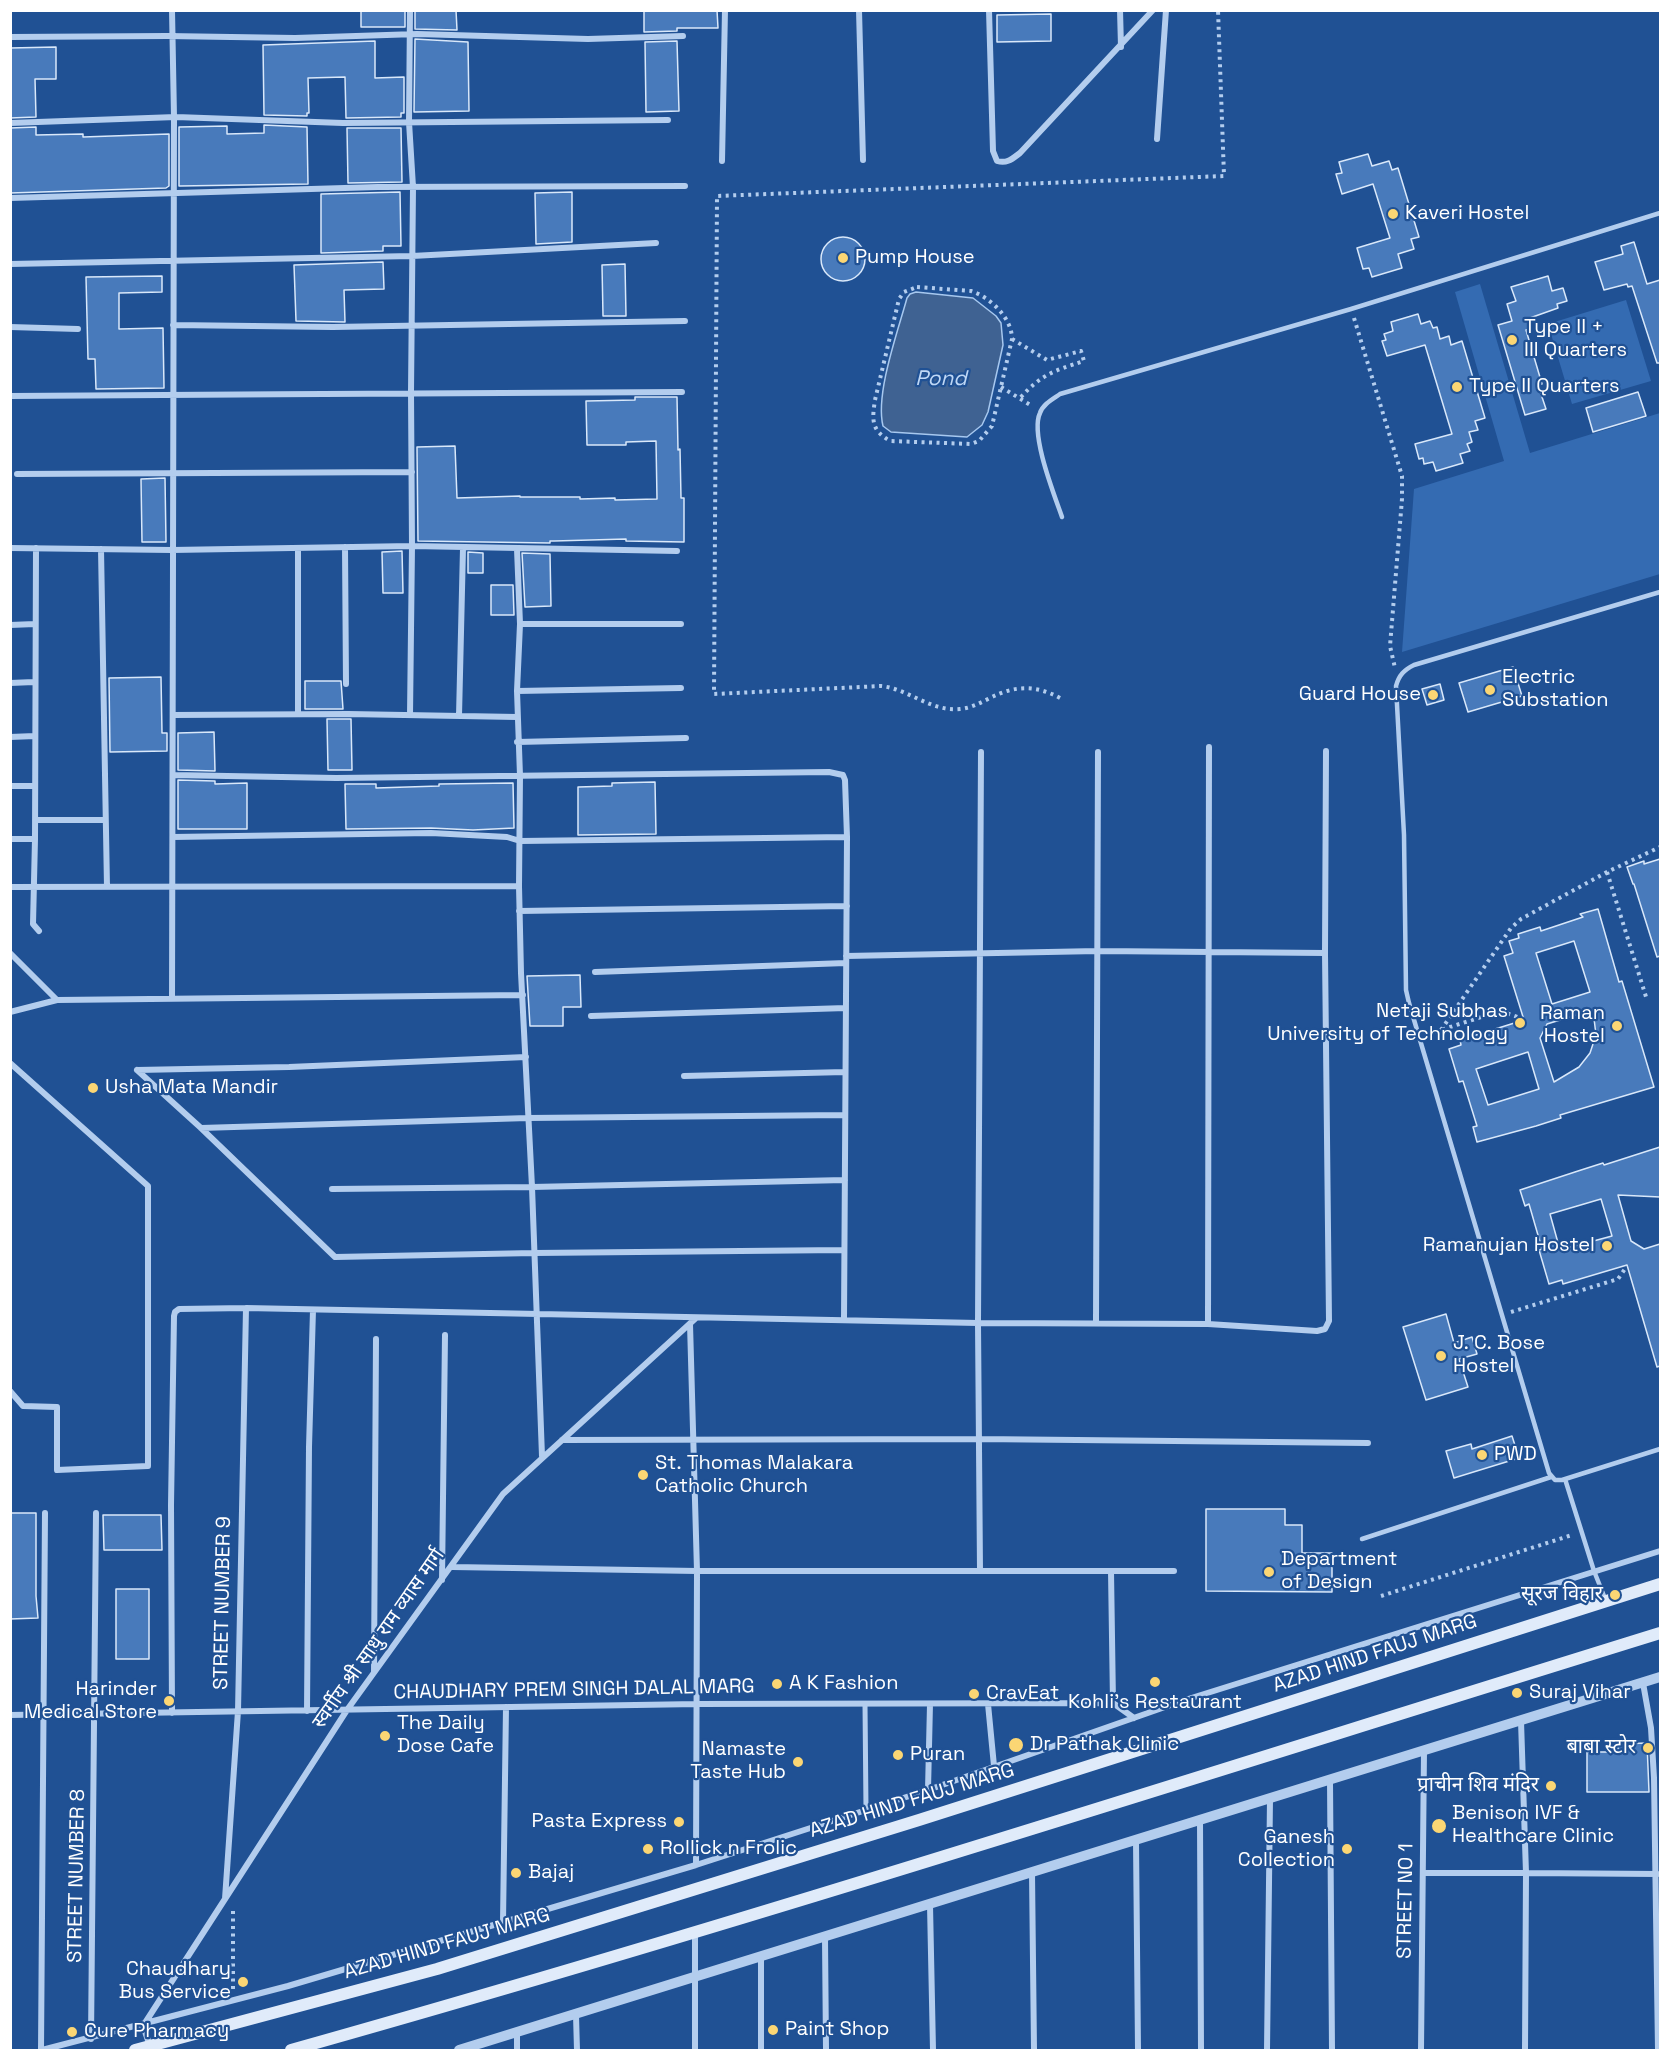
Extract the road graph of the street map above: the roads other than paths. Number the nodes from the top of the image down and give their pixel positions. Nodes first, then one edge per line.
1 (172, 10) edge
2 (410, 10) edge
3 (725, 10) edge
4 (860, 10) edge
5 (989, 10) edge
6 (1120, 10) edge
7 (1152, 10) edge
8 (1166, 10) edge
9 (410, 34) junction
10 (171, 36) junction
11 (683, 36) dead end
12 (10, 37) edge
13 (1120, 47) junction
14 (174, 117) junction
15 (668, 120) dead end
16 (409, 122) junction
17 (10, 123) edge
18 (1157, 139) dead end
19 (863, 160) dead end
20 (722, 161) dead end
21 (685, 186) dead end
22 (413, 187) junction
23 (173, 193) junction
24 (10, 198) edge
25 (1660, 213) edge
26 (656, 243) dead end
27 (412, 256) junction
28 (173, 260) junction
29 (10, 264) edge
30 (685, 321) dead end
31 (173, 325) junction
32 (412, 325) junction
33 (10, 327) edge
34 (78, 329) dead end
35 (411, 392) junction
36 (682, 392) dead end
37 (10, 396) edge
38 (172, 397) junction
39 (412, 472) junction
40 (172, 473) junction
41 (17, 474) dead end
42 (1062, 517) dead end
43 (412, 546) junction
44 (345, 547) junction
45 (10, 548) edge
46 (36, 548) junction
47 (298, 548) junction
48 (463, 548) junction
49 (101, 549) junction
50 (517, 549) junction
51 (172, 550) junction
52 (677, 551) dead end
53 (1660, 592) edge
54 (35, 624) junction
55 (520, 624) junction
56 (681, 624) dead end
57 (10, 625) edge
58 (34, 682) junction
59 (10, 683) edge
60 (346, 684) dead end
61 (681, 688) dead end
62 (517, 691) junction
63 (298, 714) junction
64 (172, 715) junction
65 (410, 715) junction
66 (459, 716) junction
67 (517, 717) junction
68 (34, 736) junction
69 (10, 737) edge
70 (686, 738) dead end
71 (517, 742) junction
72 (1209, 747) dead end
73 (1326, 751) dead end
74 (981, 752) dead end
75 (1098, 752) dead end
76 (173, 775) junction
77 (520, 776) junction
78 (10, 786) edge
79 (34, 786) junction
80 (35, 820) junction
81 (105, 820) junction
82 (173, 837) junction
83 (847, 837) junction
84 (10, 839) edge
85 (35, 839) junction
86 (520, 841) junction
87 (519, 886) junction
88 (10, 887) edge
89 (106, 887) junction
90 (173, 887) junction
91 (34, 888) junction
92 (847, 906) junction
93 (519, 911) junction
94 (39, 931) dead end
95 (1098, 951) junction
96 (1209, 952) junction
97 (10, 953) edge
98 (1325, 953) junction
99 (978, 955) junction
100 (846, 960) junction
101 (595, 972) dead end
102 (523, 995) junction
103 (172, 998) junction
104 (57, 1000) junction
105 (846, 1008) junction
106 (10, 1012) edge
107 (591, 1016) dead end
108 (526, 1057) junction
109 (10, 1064) edge
110 (845, 1071) junction
111 (684, 1076) dead end
112 (845, 1115) junction
113 (528, 1118) junction
114 (201, 1128) junction
115 (845, 1180) junction
116 (532, 1187) junction
117 (332, 1189) dead end
118 (844, 1250) junction
119 (534, 1253) junction
120 (246, 1308) junction
121 (313, 1310) junction
122 (537, 1315) junction
123 (697, 1318) junction
124 (844, 1320) junction
125 (978, 1323) junction
126 (1096, 1323) junction
127 (690, 1324) junction
128 (1208, 1324) junction
129 (445, 1335) dead end
130 (376, 1339) dead end
131 (10, 1391) edge
132 (694, 1439) junction
133 (979, 1439) junction
134 (562, 1440) junction
135 (1368, 1443) dead end
136 (1660, 1449) edge
137 (542, 1456) junction
138 (1551, 1478) junction
139 (1565, 1479) junction
140 (96, 1513) dead end
141 (45, 1514) dead end
142 (1362, 1539) dead end
143 (1660, 1551) edge
144 (452, 1567) junction
145 (697, 1571) junction
146 (980, 1571) junction
147 (1111, 1571) junction
148 (1174, 1571) dead end
149 (1594, 1571) junction
150 (442, 1580) junction
151 (1660, 1584) edge
152 (1606, 1601) junction
153 (1660, 1633) edge
154 (374, 1673) junction
155 (1660, 1677) edge
156 (1643, 1683) junction
157 (1113, 1703) junction
158 (698, 1704) junction
159 (865, 1704) junction
160 (930, 1704) junction
161 (988, 1704) junction
162 (506, 1707) junction
163 (347, 1710) junction
164 (237, 1711) junction
165 (308, 1711) junction
166 (172, 1713) junction
167 (95, 1714) junction
168 (10, 1715) edge
169 (44, 1715) junction
170 (1134, 1718) junction
171 (1521, 1721) junction
172 (1424, 1751) junction
173 (994, 1766) junction
174 (1330, 1780) junction
175 (928, 1790) junction
176 (1270, 1799) junction
177 (866, 1810) junction
178 (1200, 1821) junction
179 (1136, 1841) junction
180 (696, 1865) junction
181 (1032, 1873) junction
182 (1424, 1873) junction
183 (1526, 1873) junction
184 (1659, 1874) edge
185 (225, 1899) junction
186 (930, 1905) junction
187 (503, 1922) junction
188 (695, 1933) junction
189 (825, 1938) junction
190 (761, 1958) junction
191 (695, 1978) junction
192 (576, 2015) junction
193 (143, 2026) junction
194 (517, 2034) junction
195 (91, 2039) junction
196 (150, 2047) junction
197 (42, 2050) edge
198 (135, 2050) edge
199 (291, 2050) edge
200 (461, 2050) edge
201 (517, 2050) edge
202 (577, 2050) edge
203 (695, 2050) edge
204 (762, 2050) edge
205 (826, 2050) edge
206 (933, 2050) edge
207 (1034, 2050) edge
208 (1138, 2050) edge
209 (1201, 2050) edge
210 (1267, 2050) edge
211 (1332, 2050) edge
212 (1421, 2050) edge
213 (1525, 2050) edge
214 (1658, 2050) edge

1 - 10 street
2 - 9 street
3 - 20 street
4 - 19 street
5 - 13 street
6 - 13 street
7 - 13 street
8 - 18 street
9 - 10 street
9 - 11 street
9 - 16 street
10 - 12 street
10 - 14 street
14 - 16 street
14 - 17 street
14 - 23 street
15 - 16 street
16 - 22 street
21 - 22 street
22 - 23 street
22 - 27 street
23 - 24 street
23 - 28 street
25 - 42 lane
26 - 27 street
27 - 28 street
27 - 32 street
28 - 29 street
28 - 31 street
30 - 32 street
31 - 32 street
31 - 38 street
32 - 35 street
33 - 34 street
35 - 36 street
35 - 38 street
35 - 39 street
37 - 38 street
38 - 40 street
39 - 40 street
39 - 43 street
40 - 41 street
40 - 51 street
43 - 44 street
43 - 48 street
43 - 65 street
44 - 47 street
44 - 60 street
45 - 46 street
46 - 49 street
46 - 54 street
47 - 51 street
47 - 63 street
48 - 50 street
48 - 66 street
49 - 51 street
49 - 81 street
50 - 52 street
50 - 55 street
51 - 64 street
53 - 138 lane
54 - 57 street
54 - 58 street
55 - 56 street
55 - 62 street
58 - 59 street
58 - 68 street
61 - 62 street
62 - 67 street
63 - 64 street
63 - 65 street
64 - 76 street
65 - 66 street
66 - 67 street
67 - 71 street
68 - 69 street
68 - 79 street
70 - 71 street
71 - 77 street
72 - 96 street
73 - 98 street
74 - 99 street
75 - 95 street
76 - 77 street
76 - 82 street
77 - 83 street
77 - 86 street
78 - 79 street
79 - 80 street
80 - 81 street
80 - 85 street
81 - 89 street
82 - 86 street
82 - 90 street
83 - 86 street
83 - 92 street
84 - 85 street
85 - 91 street
86 - 87 street
87 - 90 street
87 - 93 street
88 - 91 street
89 - 90 street
89 - 91 street
90 - 103 street
91 - 94 street
92 - 93 street
92 - 100 street
93 - 102 street
95 - 96 street
95 - 99 street
95 - 126 street
96 - 98 street
96 - 128 street
97 - 104 street
98 - 128 street
99 - 100 street
99 - 125 street
100 - 101 street
100 - 105 street
102 - 103 street
102 - 108 street
103 - 104 street
104 - 106 street
105 - 107 street
105 - 110 street
108 - 113 street
108 - 114 street
109 - 131 street
110 - 111 street
110 - 112 street
112 - 113 street
112 - 115 street
113 - 114 street
113 - 116 street
114 - 119 street
115 - 116 street
115 - 118 street
116 - 117 street
116 - 119 street
118 - 119 street
118 - 124 street
119 - 122 street
120 - 121 street
120 - 164 street, STREET NUMBER 9
120 - 166 street
121 - 122 street
121 - 165 street
122 - 123 street
122 - 137 street
123 - 124 street
123 - 127 street, स्वर्गीय श्री साधु राम व्यास मार्ग
124 - 125 street
125 - 126 street
125 - 133 street
126 - 128 street
127 - 132 street
127 - 134 street, स्वर्गीय श्री साधु राम व्यास मार्ग
129 - 150 street
130 - 154 street
132 - 133 street
132 - 134 street
132 - 145 street
133 - 135 street
133 - 146 street
134 - 137 street, स्वर्गीय श्री साधु राम व्यास मार्ग
136 - 139 lane
137 - 144 street, स्वर्गीय श्री साधु राम व्यास मार्ग
138 - 139 lane
138 - 142 lane
139 - 149 lane
140 - 167 street, STREET NUMBER 8
141 - 169 street
143 - 149 street
144 - 145 street
144 - 150 street, स्वर्गीय श्री साधु राम व्यास मार्ग
145 - 146 street
145 - 158 street
146 - 147 street
147 - 148 street
147 - 157 street
149 - 152 lane
149 - 170 street
150 - 154 street, स्वर्गीय श्री साधु राम व्यास मार्ग
151 - 152 main road, AZAD HIND FAUJ MARG
152 - 196 main road, AZAD HIND FAUJ MARG
153 - 188 main road
154 - 163 street, स्वर्गीय श्री साधु राम व्यास मार्ग
155 - 156 street
156 - 171 street
156 - 184 street
157 - 161 street, CHAUDHARY PREM SINGH DALAL MARG
157 - 170 street
158 - 159 street, CHAUDHARY PREM SINGH DALAL MARG
158 - 162 street, CHAUDHARY PREM SINGH DALAL MARG
158 - 180 street
159 - 160 street, CHAUDHARY PREM SINGH DALAL MARG
159 - 177 street
160 - 161 street, CHAUDHARY PREM SINGH DALAL MARG
160 - 175 street
161 - 173 street
162 - 163 street, CHAUDHARY PREM SINGH DALAL MARG
162 - 187 street
163 - 165 street, CHAUDHARY PREM SINGH DALAL MARG
163 - 185 street, स्वर्गीय श्री साधु राम व्यास मार्ग
164 - 165 street, CHAUDHARY PREM SINGH DALAL MARG
164 - 166 street, CHAUDHARY PREM SINGH DALAL MARG
164 - 185 street, STREET NUMBER 9
166 - 167 street, CHAUDHARY PREM SINGH DALAL MARG
167 - 169 street, CHAUDHARY PREM SINGH DALAL MARG
167 - 195 street, STREET NUMBER 8
168 - 169 street, CHAUDHARY PREM SINGH DALAL MARG
169 - 197 street
170 - 173 street
171 - 172 street
171 - 183 street
172 - 174 street
172 - 182 street, STREET NO 1
173 - 175 street
174 - 176 street
174 - 211 street
175 - 177 street
176 - 178 street
176 - 210 street
177 - 180 street
178 - 179 street
178 - 209 street
179 - 181 street
179 - 208 street
180 - 187 street
181 - 186 street
181 - 207 street
182 - 183 street
182 - 212 street, STREET NO 1
183 - 184 street
183 - 213 street
184 - 214 street
185 - 193 street, स्वर्गीय श्री साधु राम व्यास मार्ग
186 - 189 street
186 - 206 street
187 - 193 street
188 - 191 street
188 - 199 main road
189 - 190 street
189 - 205 street
190 - 191 street
190 - 204 street
191 - 192 street
191 - 203 street
192 - 194 street
192 - 202 street
193 - 195 street
193 - 196 street
194 - 200 street
194 - 201 street
195 - 197 street
196 - 198 main road, AZAD HIND FAUJ MARG

